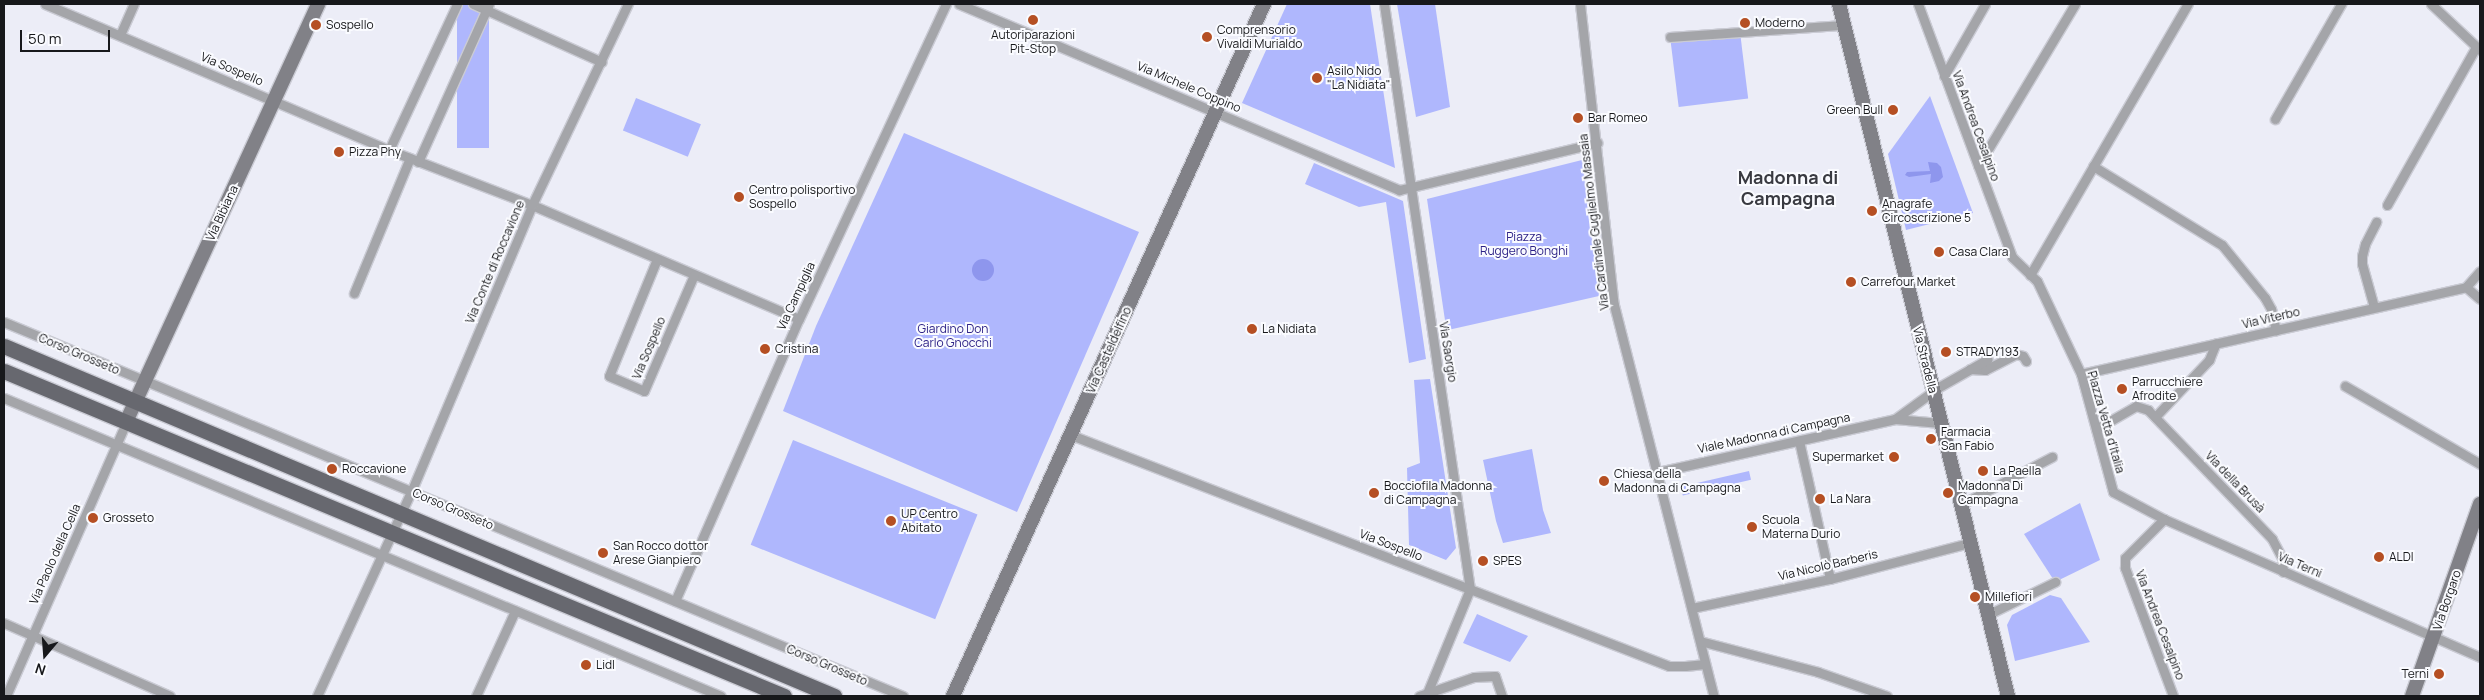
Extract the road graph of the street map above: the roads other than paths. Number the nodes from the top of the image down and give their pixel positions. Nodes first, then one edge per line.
1 (45, 4) edge
2 (134, 4) edge
3 (318, 4) edge
4 (457, 4) edge
5 (473, 4) edge
6 (628, 4) edge
7 (946, 4) edge
8 (959, 4) edge
9 (1264, 4) edge
10 (1384, 4) edge
11 (1580, 4) edge
12 (1838, 4) edge
13 (1918, 4) edge
14 (1985, 4) edge
15 (2075, 4) edge
16 (2188, 4) edge
17 (2341, 4) edge
18 (2431, 4) edge
19 (488, 7) edge
20 (1843, 25) junction
21 (120, 35) junction
22 (1670, 37) dead end
23 (2478, 49) edge
24 (602, 62) junction
25 (1944, 76) junction
26 (274, 101) junction
27 (1215, 111) junction
28 (2275, 119) dead end
29 (1597, 143) junction
30 (389, 150) junction
31 (414, 160) junction
32 (1978, 166) junction
33 (2093, 166) junction
34 (1410, 187) junction
35 (532, 205) junction
36 (2386, 205) dead end
37 (2376, 222) dead end
38 (2012, 257) joint
39 (657, 259) junction
40 (2480, 271) edge
41 (2030, 274) junction
42 (694, 275) junction
43 (2466, 287) junction
44 (354, 294) dead end
45 (2480, 298) edge
46 (2374, 308) junction
47 (799, 319) junction
48 (4, 322) edge
49 (2276, 330) junction
50 (2216, 343) junction
51 (4, 346) edge
52 (1988, 359) dead end
53 (2026, 361) dead end
54 (1970, 369) junction
55 (4, 371) edge
56 (2081, 374) junction
57 (144, 381) junction
58 (2345, 386) dead end
59 (1933, 392) junction
60 (4, 398) edge
61 (135, 400) junction
62 (2155, 417) junction
63 (1895, 420) junction
64 (126, 422) junction
65 (1940, 422) junction
66 (2096, 429) junction
67 (1071, 435) junction
68 (1799, 441) junction
69 (117, 445) junction
70 (2052, 457) dead end
71 (2480, 464) edge
72 (1658, 472) junction
73 (411, 492) junction
74 (2113, 492) joint
75 (2480, 504) edge
76 (1960, 506) junction
77 (400, 513) junction
78 (2164, 519) junction
79 (392, 534) junction
80 (1970, 543) junction
81 (382, 555) junction
82 (2283, 572) junction
83 (1830, 579) junction
84 (2056, 582) dead end
85 (1470, 588) junction
86 (675, 601) junction
87 (1692, 608) junction
88 (515, 611) junction
89 (1987, 615) junction
90 (4, 623) edge
91 (33, 636) junction
92 (2435, 637) junction
93 (1700, 640) junction
94 (2480, 657) edge
95 (1705, 664) junction
96 (165, 695) edge
97 (1424, 695) edge
98 (6, 696) edge
99 (317, 696) edge
100 (476, 696) edge
101 (721, 696) edge
102 (784, 696) edge
103 (834, 696) edge
104 (903, 696) edge
105 (953, 696) edge
106 (1502, 696) edge
107 (1715, 696) edge
108 (1887, 696) edge
109 (2008, 696) edge
110 (2173, 696) edge
111 (2412, 696) edge

1 - 21 street, Via Sospello
2 - 21 street
3 - 26 street, Via Bibiana
4 - 30 street
5 - 19 street
6 - 24 street, Via Conte di Roccavione
7 - 47 street, Via Campiglia
8 - 27 street, Via Michele Coppino
9 - 27 street, Via Casteldelfino
10 - 34 street, Via Saorgio
11 - 29 street, Via Cardinale Guglielmo Massaia
12 - 20 street, Via Stradella
13 - 25 street, Via Andrea Cesalpino
14 - 25 street
15 - 32 street
16 - 33 street
17 - 28 street
18 - 23 street
19 - 24 street
19 - 31 street
20 - 22 street
20 - 59 street, Via Stradella
21 - 26 street, Via Sospello
23 - 36 street
24 - 35 street, Via Conte di Roccavione
25 - 32 street, Via Andrea Cesalpino
26 - 30 street, Via Sospello
26 - 57 street, Via Bibiana
27 - 34 street, Via Michele Coppino
27 - 67 street, Via Casteldelfino
29 - 34 street
29 - 72 street, Via Cardinale Guglielmo Massaia
30 - 31 street, Via Sospello
31 - 35 street, Via Sospello
31 - 44 street
32 - 38 street, Via Andrea Cesalpino
33 - 41 street
33 - 49 street
34 - 85 street, Via Saorgio
35 - 39 street, Via Sospello
35 - 73 street, Via Conte di Roccavione
37 - 46 street
38 - 41 street, Piazza Vetta d'Italia
39 - 42 street, Via Sospello
39 - 42 street, Via Sospello
40 - 43 street
41 - 56 street, Piazza Vetta d'Italia
42 - 47 street, Via Sospello
43 - 45 street
43 - 46 street, Via Viterbo
46 - 49 street, Via Viterbo
47 - 86 street, Via Campiglia
48 - 57 street, Corso Grosseto
49 - 50 street, Via Viterbo
50 - 56 street, Via Viterbo
50 - 62 street
51 - 61 main road, Corso Grosseto
52 - 54 street
53 - 54 street
54 - 59 street
55 - 64 main road
56 - 66 street, Piazza Vetta d'Italia
57 - 61 street, Via Bibiana
57 - 73 street, Corso Grosseto
58 - 71 street
59 - 63 street, Viale Madonna di Campagna
59 - 65 street, Via Stradella
60 - 69 street
61 - 64 street, Via Bibiana
61 - 77 main road, Corso Grosseto
62 - 66 street, Via della Brusà
62 - 82 street, Via della Brusà
63 - 65 street, Viale Madonna di Campagna
63 - 68 street, Viale Madonna di Campagna
64 - 69 street, Via Paolo della Cella
64 - 79 main road
65 - 76 street, Via Stradella
66 - 74 street, Piazza Vetta d'Italia
67 - 85 street, Via Sospello
67 - 105 street, Via Casteldelfino
68 - 72 street, Viale Madonna di Campagna
68 - 83 street
69 - 81 street
69 - 91 street, Via Paolo della Cella
70 - 76 street
72 - 87 street, Via Cardinale Guglielmo Massaia
73 - 77 street, Via Conte di Roccavione
73 - 86 street, Corso Grosseto
74 - 78 street, Via Terni
75 - 92 street, Via Borgaro
76 - 80 street, Via Stradella
77 - 79 street, Via Conte di Roccavione
77 - 103 main road, Corso Grosseto
78 - 82 street, Via Terni
78 - 110 street, Via Andrea Cesalpino
79 - 81 street, Via Conte di Roccavione
79 - 102 main road
80 - 83 street, Via Nicolò Barberis
80 - 89 street, Via Stradella
81 - 88 street
81 - 99 street, Via Conte di Roccavione
82 - 92 street, Via Terni
83 - 87 street, Via Nicolò Barberis
84 - 89 street
85 - 95 street, Via Sospello
85 - 97 street
86 - 104 street, Corso Grosseto
87 - 93 street, Via Cardinale Guglielmo Massaia
88 - 100 street
88 - 101 street
89 - 109 street, Via Stradella
90 - 91 street
91 - 96 street
91 - 98 street, Via Paolo della Cella
92 - 94 street, Via Terni
92 - 111 street, Via Borgaro
93 - 95 street, Via Cardinale Guglielmo Massaia
93 - 108 street
95 - 107 street, Via Cardinale Guglielmo Massaia
97 - 106 street

